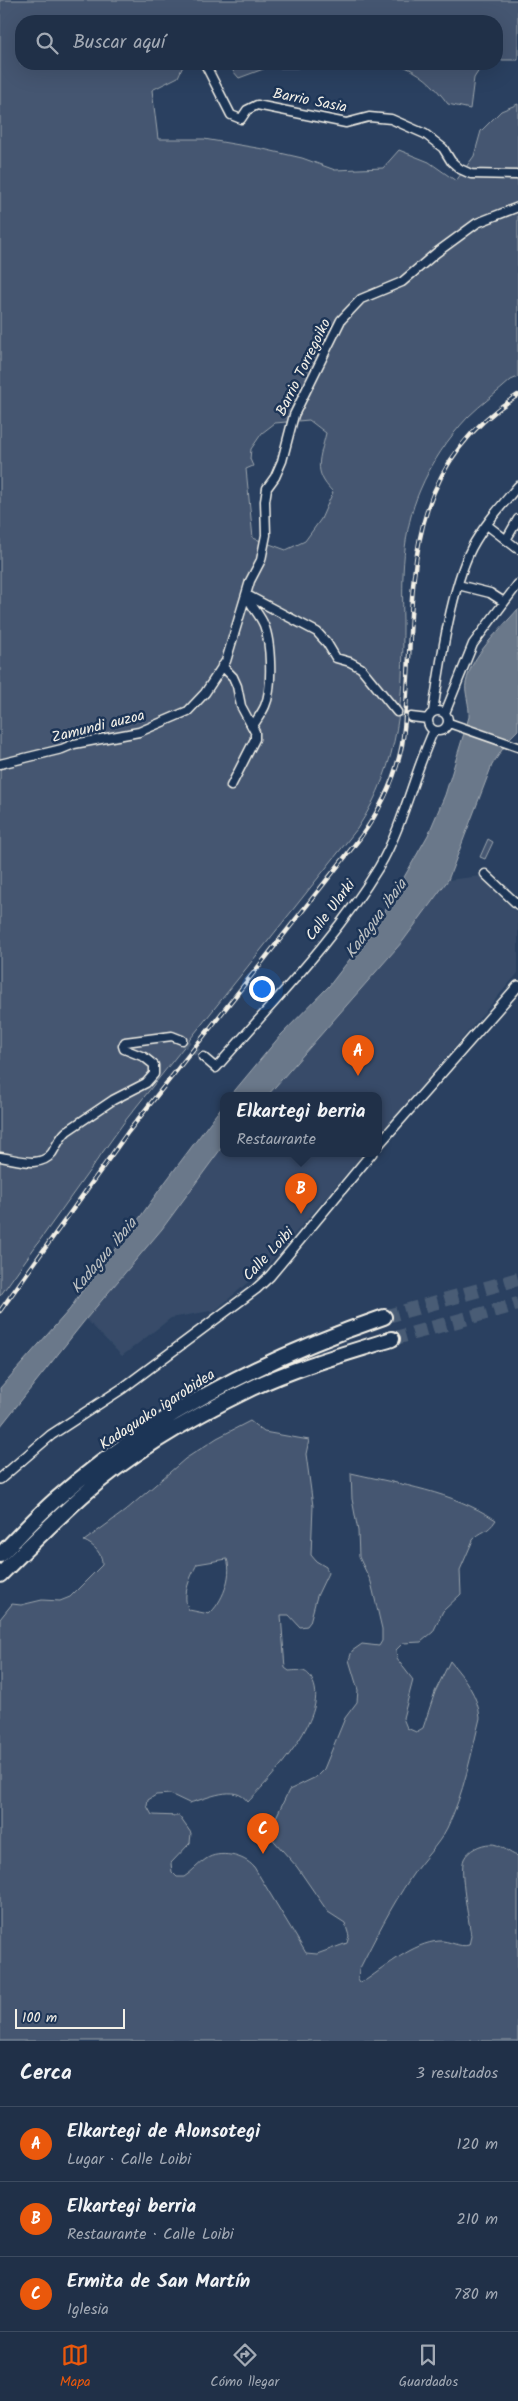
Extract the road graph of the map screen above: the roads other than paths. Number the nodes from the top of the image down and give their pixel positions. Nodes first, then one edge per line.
1 (208, 70) edge
2 (518, 175) edge
3 (518, 207) edge
4 (518, 486) edge
5 (518, 519) edge
6 (487, 525) junction
7 (506, 540) junction
8 (518, 549) edge
9 (518, 584) edge
10 (458, 585) junction
11 (247, 595) junction
12 (504, 602) junction
13 (222, 666) junction
14 (397, 712) tunnel mouth
15 (433, 712) junction
16 (445, 713) junction
17 (411, 718) tunnel mouth
18 (428, 719) junction
19 (453, 724) junction
20 (253, 726) junction
21 (434, 730) junction
22 (518, 747) edge
23 (0, 764) edge
24 (231, 786) dead end
25 (485, 874) dead end
26 (518, 905) edge
27 (518, 986) edge
28 (182, 1040) tunnel mouth
29 (202, 1057) tunnel mouth
30 (382, 1139) edge
31 (0, 1157) edge
32 (369, 1157) edge
33 (384, 1317) tunnel mouth
34 (392, 1339) tunnel mouth
35 (0, 1479) edge
36 (0, 1555) edge
37 (0, 1575) edge

1 - 2 street, Barrio Sasia
3 - 11 street, Barrio Torregoiko
4 - 6 street
5 - 7 street
6 - 7 street
6 - 10 street
7 - 8 street
9 - 12 street
10 - 12 street
10 - 15 street
11 - 13 street, Zamundi auzoa
11 - 14 street
11 - 20 street
12 - 16 street
13 - 20 street
13 - 23 street, Zamundi auzoa
15 - 16 street
15 - 18 street
16 - 19 street
17 - 18 street
18 - 21 street
19 - 21 street
19 - 22 street
20 - 24 street
21 - 29 street, Calle Ularki
25 - 26 street
27 - 30 street
28 - 31 street
32 - 35 street, Calle Loibi
33 - 36 highway, Kadaguako igarobidea
34 - 37 highway, Kadaguako igarobidea

